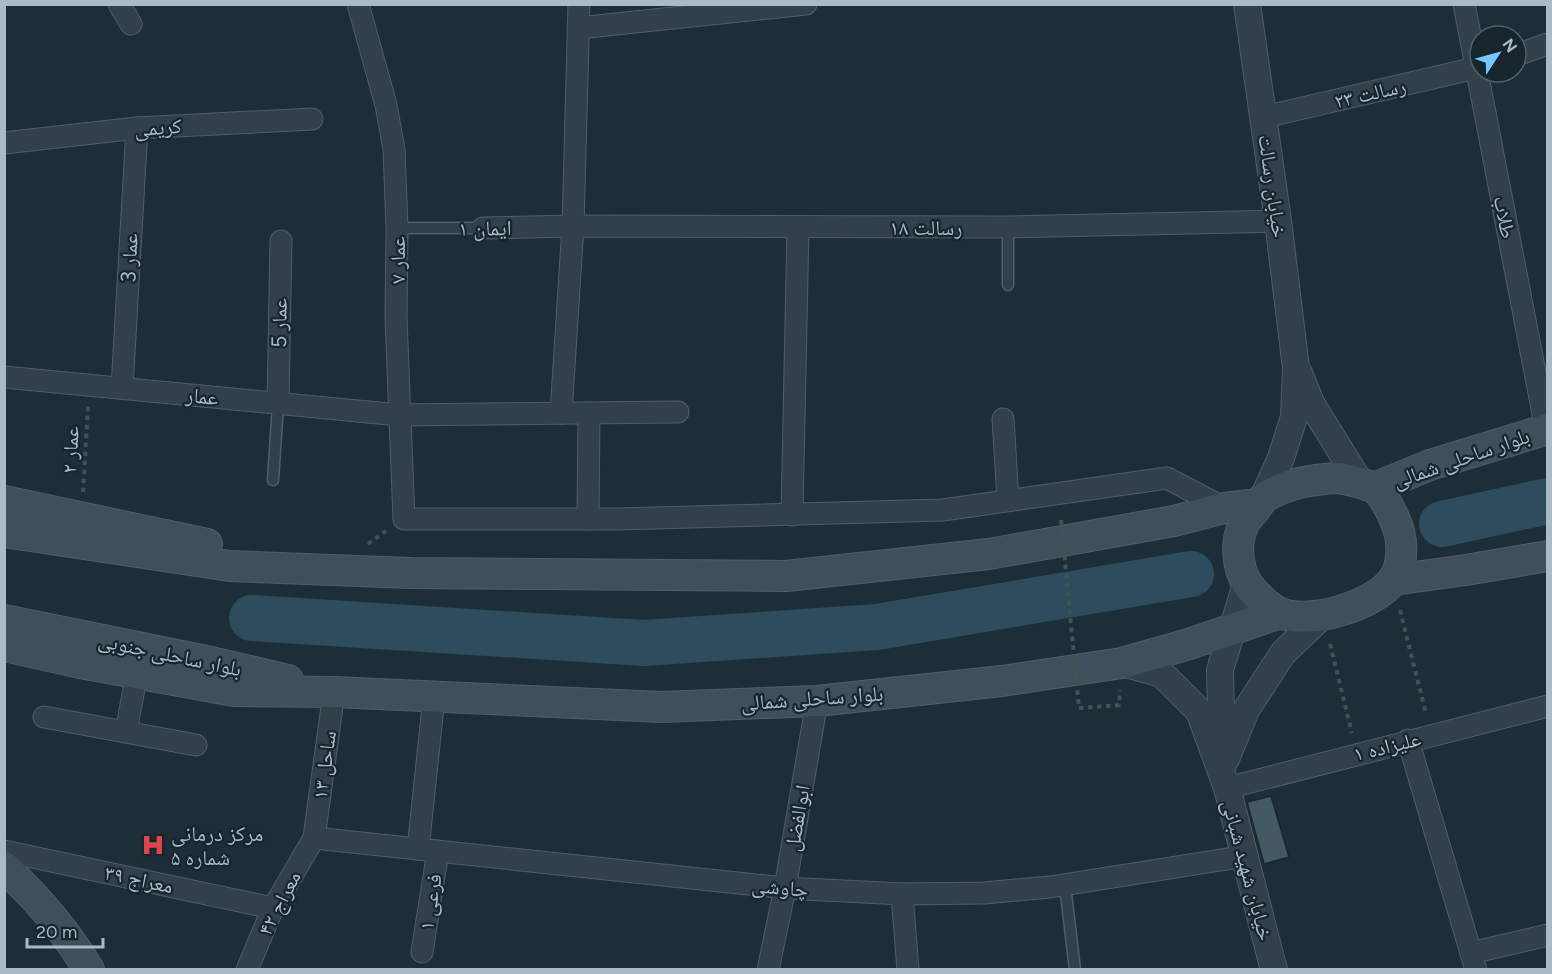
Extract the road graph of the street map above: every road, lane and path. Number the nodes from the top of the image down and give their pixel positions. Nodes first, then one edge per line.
1 (118, 4) edge
2 (358, 4) edge
3 (579, 4) edge
4 (806, 4) edge
5 (1247, 4) edge
6 (1464, 4) edge
7 (131, 24) dead end
8 (1468, 24) edge
9 (578, 28) junction
10 (1548, 44) edge
11 (1528, 51) edge
12 (1468, 69) edge
13 (1481, 84) edge
14 (1264, 117) junction
15 (312, 119) dead end
16 (136, 128) junction
17 (4, 143) edge
18 (1278, 221) junction
19 (573, 226) junction
20 (798, 226) junction
21 (1008, 227) junction
22 (397, 228) junction
23 (483, 228) joint
24 (281, 241) dead end
25 (1008, 285) dead end
26 (1296, 368) junction
27 (4, 377) edge
28 (89, 384) junction
29 (122, 388) junction
30 (278, 404) junction
31 (678, 412) dead end
32 (561, 413) junction
33 (589, 413) junction
34 (399, 415) junction
35 (1003, 419) dead end
36 (1547, 429) edge
37 (273, 480) dead end
38 (1368, 486) junction
39 (1008, 500) junction
40 (4, 501) edge
41 (1261, 501) junction
42 (1224, 508) junction
43 (792, 515) junction
44 (81, 517) junction
45 (588, 519) junction
46 (1061, 520) dead end
47 (4, 532) edge
48 (1548, 556) edge
49 (331, 570) junction
50 (1393, 580) junction
51 (1246, 584) junction
52 (1280, 613) junction
53 (1323, 615) junction
54 (4, 620) edge
55 (1232, 630) junction
56 (4, 646) edge
57 (1122, 663) junction
58 (137, 673) junction
59 (334, 692) junction
60 (434, 697) junction
61 (818, 701) junction
62 (1119, 705) dead end
63 (1548, 706) edge
64 (44, 717) dead end
65 (126, 732) junction
66 (1431, 735) junction
67 (1408, 740) junction
68 (196, 745) dead end
69 (1357, 754) junction
70 (1224, 779) junction
71 (314, 838) junction
72 (428, 850) junction
73 (4, 851) edge
74 (1246, 856) junction
75 (4, 867) edge
76 (1065, 885) junction
77 (785, 888) junction
78 (902, 894) junction
79 (273, 908) junction
80 (1548, 935) edge
81 (422, 952) dead end
82 (1474, 961) edge
83 (89, 969) edge
84 (247, 969) edge
85 (768, 969) edge
86 (908, 969) edge
87 (1076, 969) edge
88 (1274, 969) edge

1 - 7 street
2 - 22 street, عمار ۷
3 - 9 street
4 - 9 street
5 - 14 street, خیابان رسالت
6 - 8 street, طلاب
9 - 19 street
10 - 11 street
12 - 14 street, رسالت ۲۳
13 - 36 street, طلاب
14 - 18 street, خیابان رسالت
15 - 16 street, کریمی
16 - 17 street, کریمی
16 - 29 street, عمار 3
18 - 21 street, رسالت ۱۸
18 - 26 street, خیابان رسالت
19 - 20 street, رسالت ۱۸
19 - 23 street, ایمان ۱
19 - 32 street
20 - 21 street, رسالت ۱۸
20 - 43 street
21 - 25 lane
22 - 23 lane, ایمان ۱
22 - 34 street, عمار ۷
24 - 30 street, عمار 5
26 - 38 street, خیابان رسالت
26 - 41 street, خیابان رسالت
27 - 28 street, عمار
28 - 29 street, عمار
28 - 44 path, عمار ۲
29 - 30 street, عمار
30 - 34 street, عمار
30 - 37 lane
31 - 33 street, عمار
32 - 33 street, عمار
32 - 34 street, عمار
33 - 45 street
34 - 45 street, عمار ۷
35 - 39 street
36 - 38 main road, بلوار ساحلی شمالی
38 - 41 main road
38 - 50 main road
39 - 42 street
39 - 43 street
40 - 44 main road
41 - 42 main road
41 - 51 main road
42 - 49 main road
43 - 45 street
44 - 49 main road
46 - 62 path, bridge
47 - 49 main road
48 - 50 main road
50 - 53 main road
50 - 66 path
51 - 52 main road
51 - 55 street, خیابان شهید شبانی
52 - 53 main road
52 - 55 main road, بلوار ساحلی شمالی
53 - 69 path
53 - 70 street
54 - 59 main road, بلوار ساحلی جنوبی
55 - 57 main road, بلوار ساحلی شمالی
55 - 70 street, خیابان شهید شبانی
56 - 58 main road
57 - 61 main road, بلوار ساحلی شمالی
57 - 70 street, خیابان شهید شبانی
58 - 59 main road
58 - 65 street
59 - 60 main road, بلوار ساحلی شمالی
59 - 71 street, ساحل ۱۳
60 - 61 main road, بلوار ساحلی شمالی
60 - 72 street, فرعی ۱
61 - 77 street, ابوالفضل
63 - 66 street, علیزاده ۱
64 - 65 street
65 - 68 street
66 - 67 street, علیزاده ۱
67 - 69 street, علیزاده ۱
67 - 82 street
69 - 70 street, علیزاده ۱
70 - 74 street, خیابان شهید شبانی
71 - 72 street, چاوشی
71 - 79 street, معراج ۴۲
72 - 77 street, چاوشی
72 - 81 street, فرعی ۱
73 - 79 street, معراج ۳۹
74 - 76 street, چاوشی
74 - 88 street, خیابان شهید شبانی
75 - 83 main road
76 - 78 street, چاوشی
76 - 87 lane
77 - 78 street, چاوشی
77 - 85 street, ابوالفضل
78 - 86 street
79 - 84 street, معراج ۴۲
80 - 82 street

